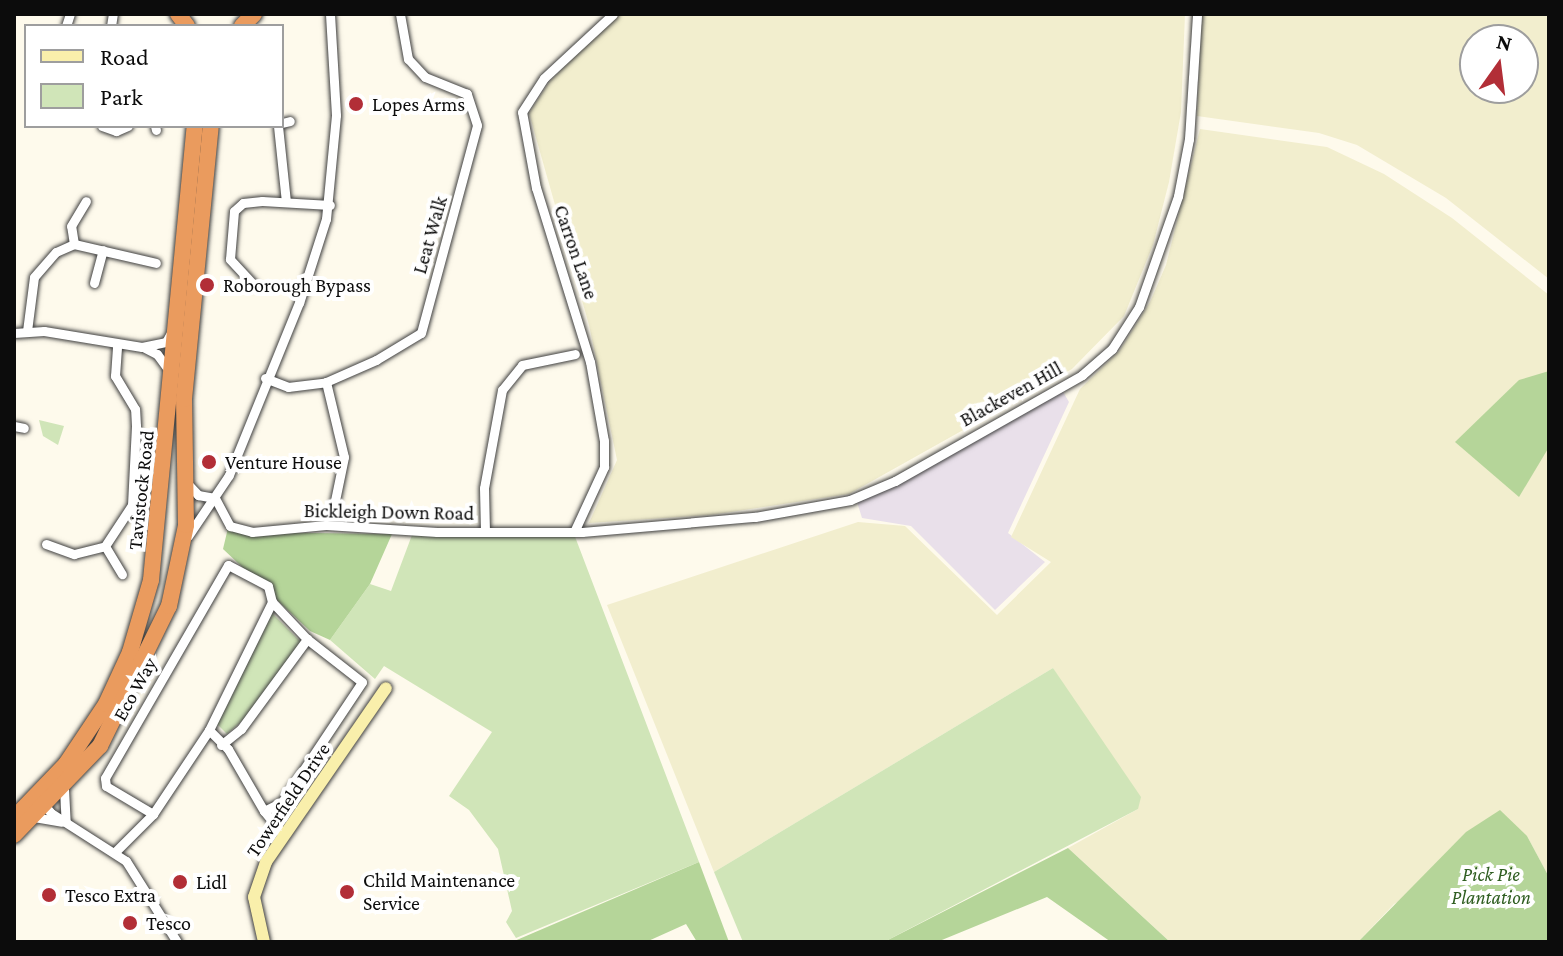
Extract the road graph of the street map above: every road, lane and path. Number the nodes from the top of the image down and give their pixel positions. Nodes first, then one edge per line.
1 (330, 14) edge
2 (400, 14) edge
3 (613, 14) edge
4 (1197, 14) edge
5 (195, 128) edge
6 (211, 128) edge
7 (283, 128) edge
8 (86, 201) dead end
9 (286, 202) junction
10 (330, 205) junction
11 (74, 244) junction
12 (103, 250) junction
13 (156, 263) dead end
14 (94, 283) dead end
15 (253, 284) dead end
16 (178, 306) junction
17 (27, 331) junction
18 (14, 333) edge
19 (117, 344) junction
20 (142, 347) junction
21 (575, 354) dead end
22 (265, 378) junction
23 (326, 382) junction
24 (171, 396) junction
25 (182, 476) junction
26 (215, 498) junction
27 (333, 510) dead end
28 (485, 532) junction
29 (578, 532) junction
30 (46, 544) dead end
31 (105, 546) junction
32 (183, 547) junction
33 (122, 574) dead end
34 (273, 599) junction
35 (307, 639) junction
36 (386, 688) dead end
37 (209, 730) junction
38 (221, 745) junction
39 (64, 789) junction
40 (39, 806) junction
41 (264, 811) junction
42 (153, 814) junction
43 (14, 818) edge
44 (66, 822) junction
45 (14, 835) edge
46 (284, 836) junction
47 (116, 851) junction
48 (177, 942) edge
49 (264, 942) edge

1 - 10 street, Tavistock Road
2 - 23 street, Leat Walk
3 - 29 street, Carron Lane
4 - 29 street, Blackeven Hill
5 - 16 highway, Tavistock Road
6 - 25 highway, Tavistock Road
7 - 9 street
8 - 11 street
9 - 10 street
9 - 15 street
10 - 22 street, Tavistock Road
11 - 12 street
11 - 17 street
12 - 13 street
12 - 14 street
16 - 20 street
16 - 24 highway, Tavistock Road
17 - 18 street
17 - 19 street
19 - 20 street
19 - 31 street
20 - 24 street
21 - 28 street
22 - 23 street, Leat Walk
22 - 26 street, Tavistock Road
23 - 27 street
24 - 40 highway, Tavistock Road
25 - 26 street, Tavistock Road
25 - 32 highway, Tavistock Road
26 - 28 street, Bickleigh Down Road
26 - 32 street, Tavistock Road
28 - 29 street, Bickleigh Down Road
30 - 31 street
31 - 33 street
32 - 39 highway, Tavistock Road
34 - 35 street
34 - 37 street
34 - 42 street, Eco Way
35 - 38 street
35 - 41 street
36 - 46 street, Towerfield Drive
37 - 38 street
37 - 42 street
38 - 41 street
39 - 40 highway, Tavistock Road
39 - 44 street
40 - 43 highway, Tavistock Road
40 - 44 street
40 - 45 highway, Tavistock Road
41 - 46 street
42 - 47 street
44 - 47 street
46 - 49 street, Towerfield Drive
47 - 48 street

